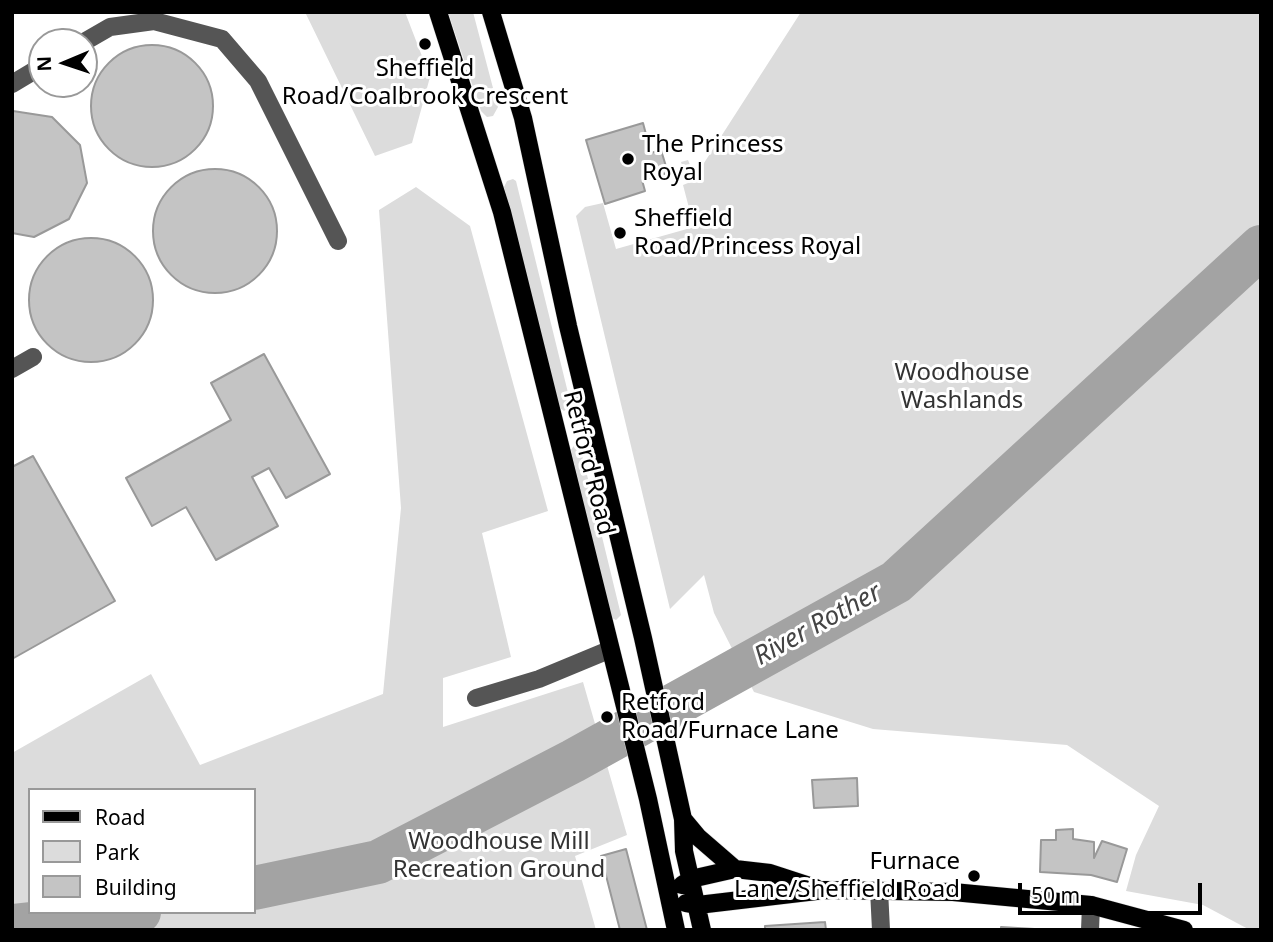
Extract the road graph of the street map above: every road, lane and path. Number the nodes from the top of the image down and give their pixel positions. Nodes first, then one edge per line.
1 (438, 12) edge
2 (491, 12) edge
3 (126, 18) edge
4 (98, 34) edge
5 (28, 74) edge
6 (12, 84) edge
7 (338, 241) dead end
8 (33, 358) dead end
9 (12, 369) edge
10 (609, 650) junction
11 (476, 698) dead end
12 (683, 819) junction
13 (735, 869) junction
14 (691, 879) junction
15 (825, 890) junction
16 (879, 890) junction
17 (670, 898) junction
18 (698, 905) junction
19 (1091, 905) junction
20 (676, 930) edge
21 (702, 930) edge
22 (881, 930) edge
23 (1090, 930) edge
24 (1184, 930) edge

1 - 10 main road, Retford Road
2 - 12 main road, Retford Road
3 - 4 street
3 - 7 street
5 - 6 street
8 - 9 street
10 - 11 street
10 - 17 main road, Retford Road
12 - 13 main road
12 - 14 main road, Retford Road
13 - 14 main road
13 - 15 main road
14 - 17 main road
14 - 18 main road, Retford Road
15 - 16 main road
15 - 18 main road
16 - 19 main road
16 - 22 street
17 - 18 main road
17 - 20 main road, Retford Road
18 - 21 main road, Retford Road
19 - 23 street
19 - 24 main road

